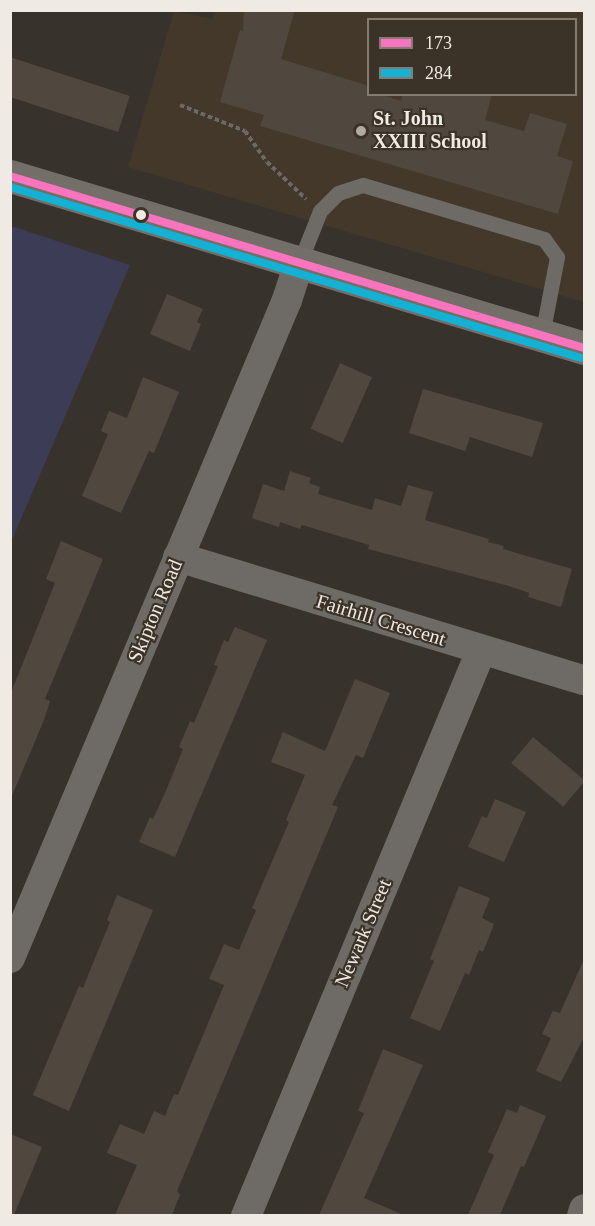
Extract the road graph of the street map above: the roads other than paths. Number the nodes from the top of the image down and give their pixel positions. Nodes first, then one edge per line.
1 (10, 176) edge
2 (299, 264) junction
3 (542, 335) junction
4 (585, 348) edge
5 (178, 557) junction
6 (481, 651) junction
7 (585, 680) edge
8 (10, 958) edge
9 (585, 1209) edge
10 (246, 1215) edge
11 (582, 1215) edge

1 - 2 street
2 - 3 street
2 - 3 lane
2 - 5 street, Skipton Road
3 - 4 street
5 - 6 street, Fairhill Crescent
5 - 8 street, Skipton Road
6 - 7 street, Fairhill Crescent
6 - 10 street, Newark Street
9 - 11 street

